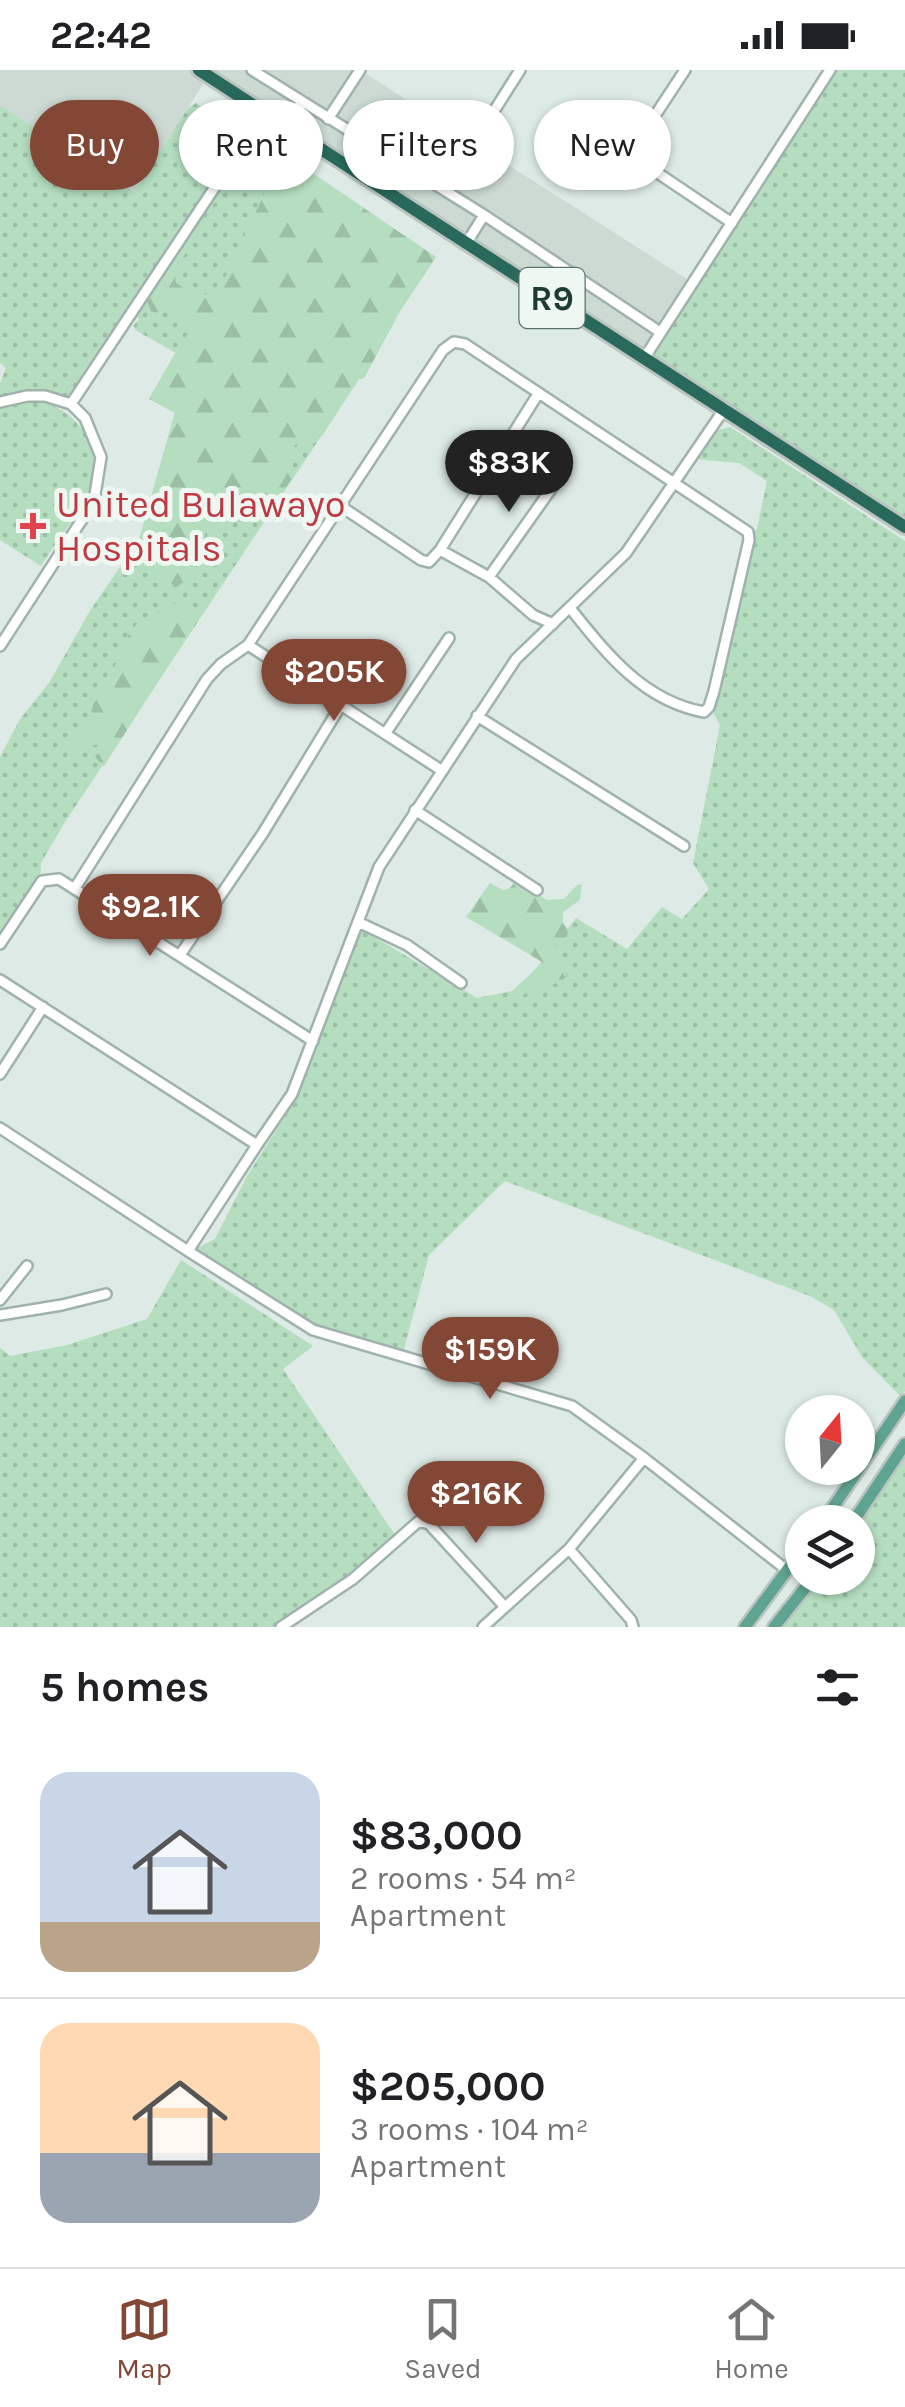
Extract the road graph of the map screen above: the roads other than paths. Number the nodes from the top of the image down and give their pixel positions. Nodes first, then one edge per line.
1 (199, 70) edge
2 (252, 70) edge
3 (360, 70) edge
4 (520, 70) edge
5 (685, 70) edge
6 (830, 70) edge
7 (245, 100) edge
8 (299, 100) edge
9 (501, 100) edge
10 (323, 116) edge
11 (328, 119) junction
12 (343, 128) edge
13 (323, 151) edge
14 (212, 190) edge
15 (444, 190) edge
16 (484, 215) junction
17 (732, 223) junction
18 (466, 244) junction
19 (660, 332) junction
20 (644, 357) junction
21 (538, 394) junction
22 (0, 402) edge
23 (71, 404) junction
24 (724, 408) junction
25 (509, 442) junction
26 (676, 482) junction
27 (339, 505) junction
28 (905, 528) edge
29 (440, 550) junction
30 (490, 577) junction
31 (570, 608) junction
32 (533, 615) junction
33 (553, 624) junction
34 (544, 633) junction
35 (449, 638) dead end
36 (248, 645) junction
37 (0, 646) edge
38 (342, 706) junction
39 (477, 716) junction
40 (386, 734) junction
41 (441, 770) junction
42 (415, 810) junction
43 (684, 846) dead end
44 (76, 888) junction
45 (538, 890) dead end
46 (358, 922) junction
47 (0, 944) edge
48 (180, 956) junction
49 (0, 980) edge
50 (462, 983) dead end
51 (43, 1007) junction
52 (313, 1040) junction
53 (0, 1074) edge
54 (0, 1128) edge
55 (257, 1144) junction
56 (188, 1251) junction
57 (27, 1266) dead end
58 (106, 1294) dead end
59 (0, 1300) edge
60 (0, 1315) edge
61 (905, 1401) edge
62 (905, 1444) edge
63 (644, 1458) junction
64 (834, 1505) edge
65 (864, 1505) edge
66 (568, 1549) junction
67 (785, 1569) edge
68 (785, 1575) edge
69 (799, 1595) edge
70 (505, 1607) junction
71 (281, 1627) edge
72 (483, 1627) edge
73 (633, 1627) edge
74 (746, 1627) edge
75 (774, 1627) edge

1 - 7 highway, R9
2 - 8 street
3 - 11 street
4 - 9 street
5 - 17 street
6 - 17 street
10 - 11 street
11 - 12 street
13 - 18 highway, R9
14 - 23 street
15 - 16 street
16 - 18 street
16 - 19 street
17 - 19 street
18 - 20 highway, R9
19 - 20 street
20 - 24 highway, R9
21 - 25 street
21 - 26 street
21 - 27 street
22 - 23 street
23 - 37 street
24 - 26 street
24 - 28 highway, R9
25 - 29 street
25 - 30 street
26 - 31 street
26 - 31 street
27 - 29 street
27 - 36 street
29 - 30 street
30 - 32 street
31 - 33 street
32 - 33 street
32 - 34 street
33 - 34 street
34 - 39 street
35 - 40 street
36 - 38 street
36 - 44 street
38 - 40 street
38 - 48 street
39 - 41 street
39 - 43 street
40 - 41 street
41 - 42 street
42 - 45 street
42 - 46 street
44 - 47 street
44 - 48 street
46 - 50 street
46 - 52 street
48 - 52 street
49 - 51 street
51 - 53 street
51 - 55 street
52 - 55 street
54 - 56 street
55 - 56 street
56 - 63 street
57 - 59 street
58 - 60 street
61 - 64 main road
62 - 65 main road
63 - 66 street
63 - 67 street
66 - 70 street
66 - 73 street
68 - 74 main road
69 - 75 main road
70 - 71 street
70 - 72 street

